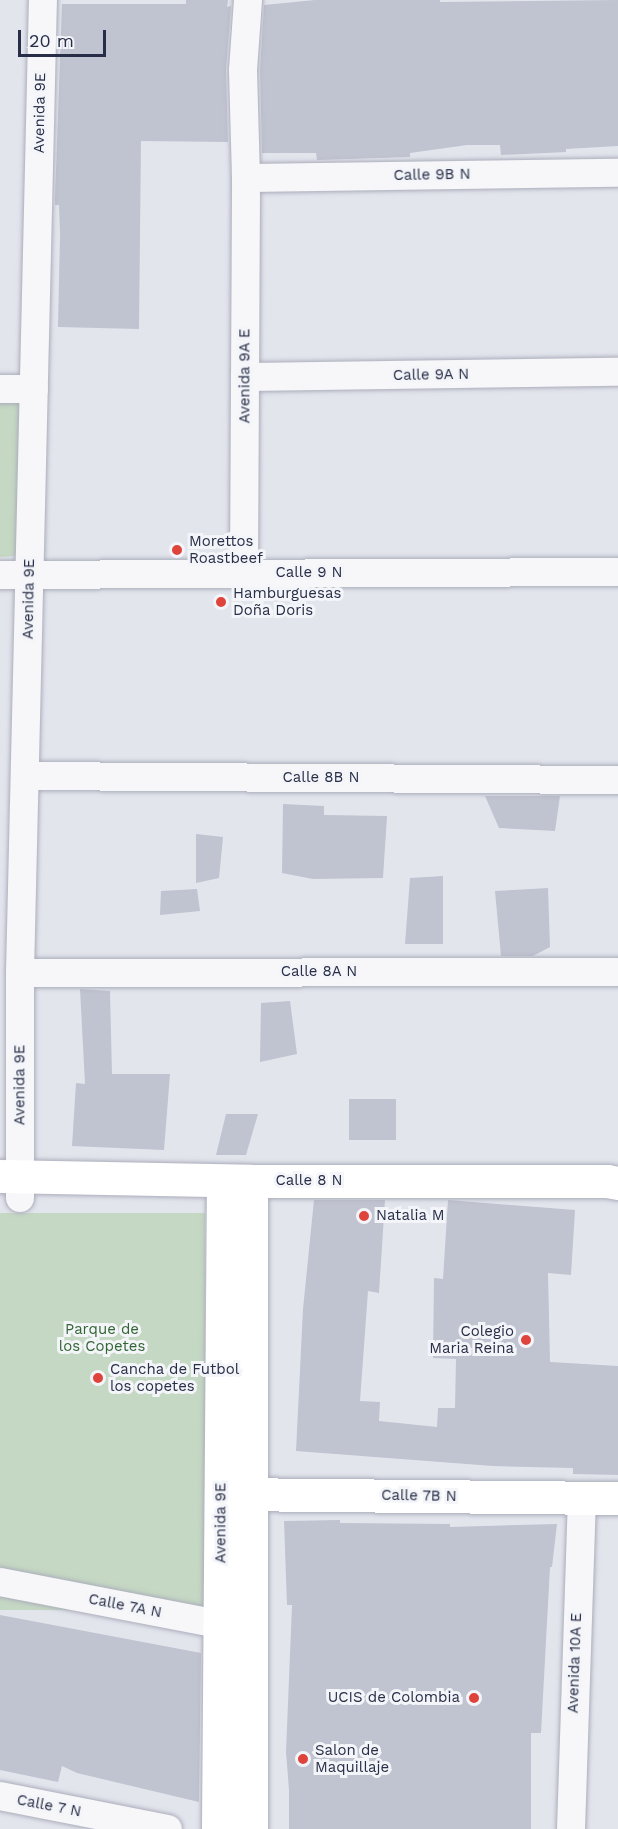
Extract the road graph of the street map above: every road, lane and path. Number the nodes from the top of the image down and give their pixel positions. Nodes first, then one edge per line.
1 (43, 0) edge
2 (248, 0) edge
3 (618, 172) edge
4 (246, 178) junction
5 (618, 372) edge
6 (245, 377) junction
7 (0, 389) edge
8 (34, 389) junction
9 (618, 572) edge
10 (244, 573) junction
11 (30, 574) junction
12 (0, 575) edge
13 (25, 776) junction
14 (618, 780) edge
15 (618, 972) edge
16 (20, 973) junction
17 (618, 1183) edge
18 (10, 1187) edge
19 (237, 1189) junction
20 (236, 1494) junction
21 (582, 1497) junction
22 (618, 1498) edge
23 (0, 1582) edge
24 (235, 1627) junction
25 (0, 1797) edge
26 (168, 1829) edge
27 (218, 1829) edge
28 (251, 1829) edge
29 (571, 1829) edge

1 - 8 street, Avenida 9E
2 - 4 street, Avenida 9A E
3 - 4 street, Calle 9B N
4 - 6 street, Avenida 9A E
5 - 6 street, Calle 9A N
6 - 10 street, Avenida 9A E
7 - 8 street
8 - 11 street, Avenida 9E
9 - 10 street, Calle 9 N
10 - 11 street, Calle 9 N
11 - 12 street, Calle 9 N
11 - 13 street, Avenida 9E
13 - 14 street, Calle 8B N
13 - 16 street, Avenida 9E
15 - 16 street, Calle 8A N
16 - 18 street, Avenida 9E
17 - 19 street, Calle 8 N
18 - 19 street, Calle 8 N
19 - 20 street, Avenida 9E
20 - 21 street, Calle 7B N
20 - 24 street, Avenida 9E
21 - 22 street, Calle 7B N
21 - 29 street, Avenida 10A E
23 - 24 street, Calle 7A N
24 - 27 street, Avenida 9E
24 - 28 street, Avenida 9E
25 - 26 street, Calle 7 N

